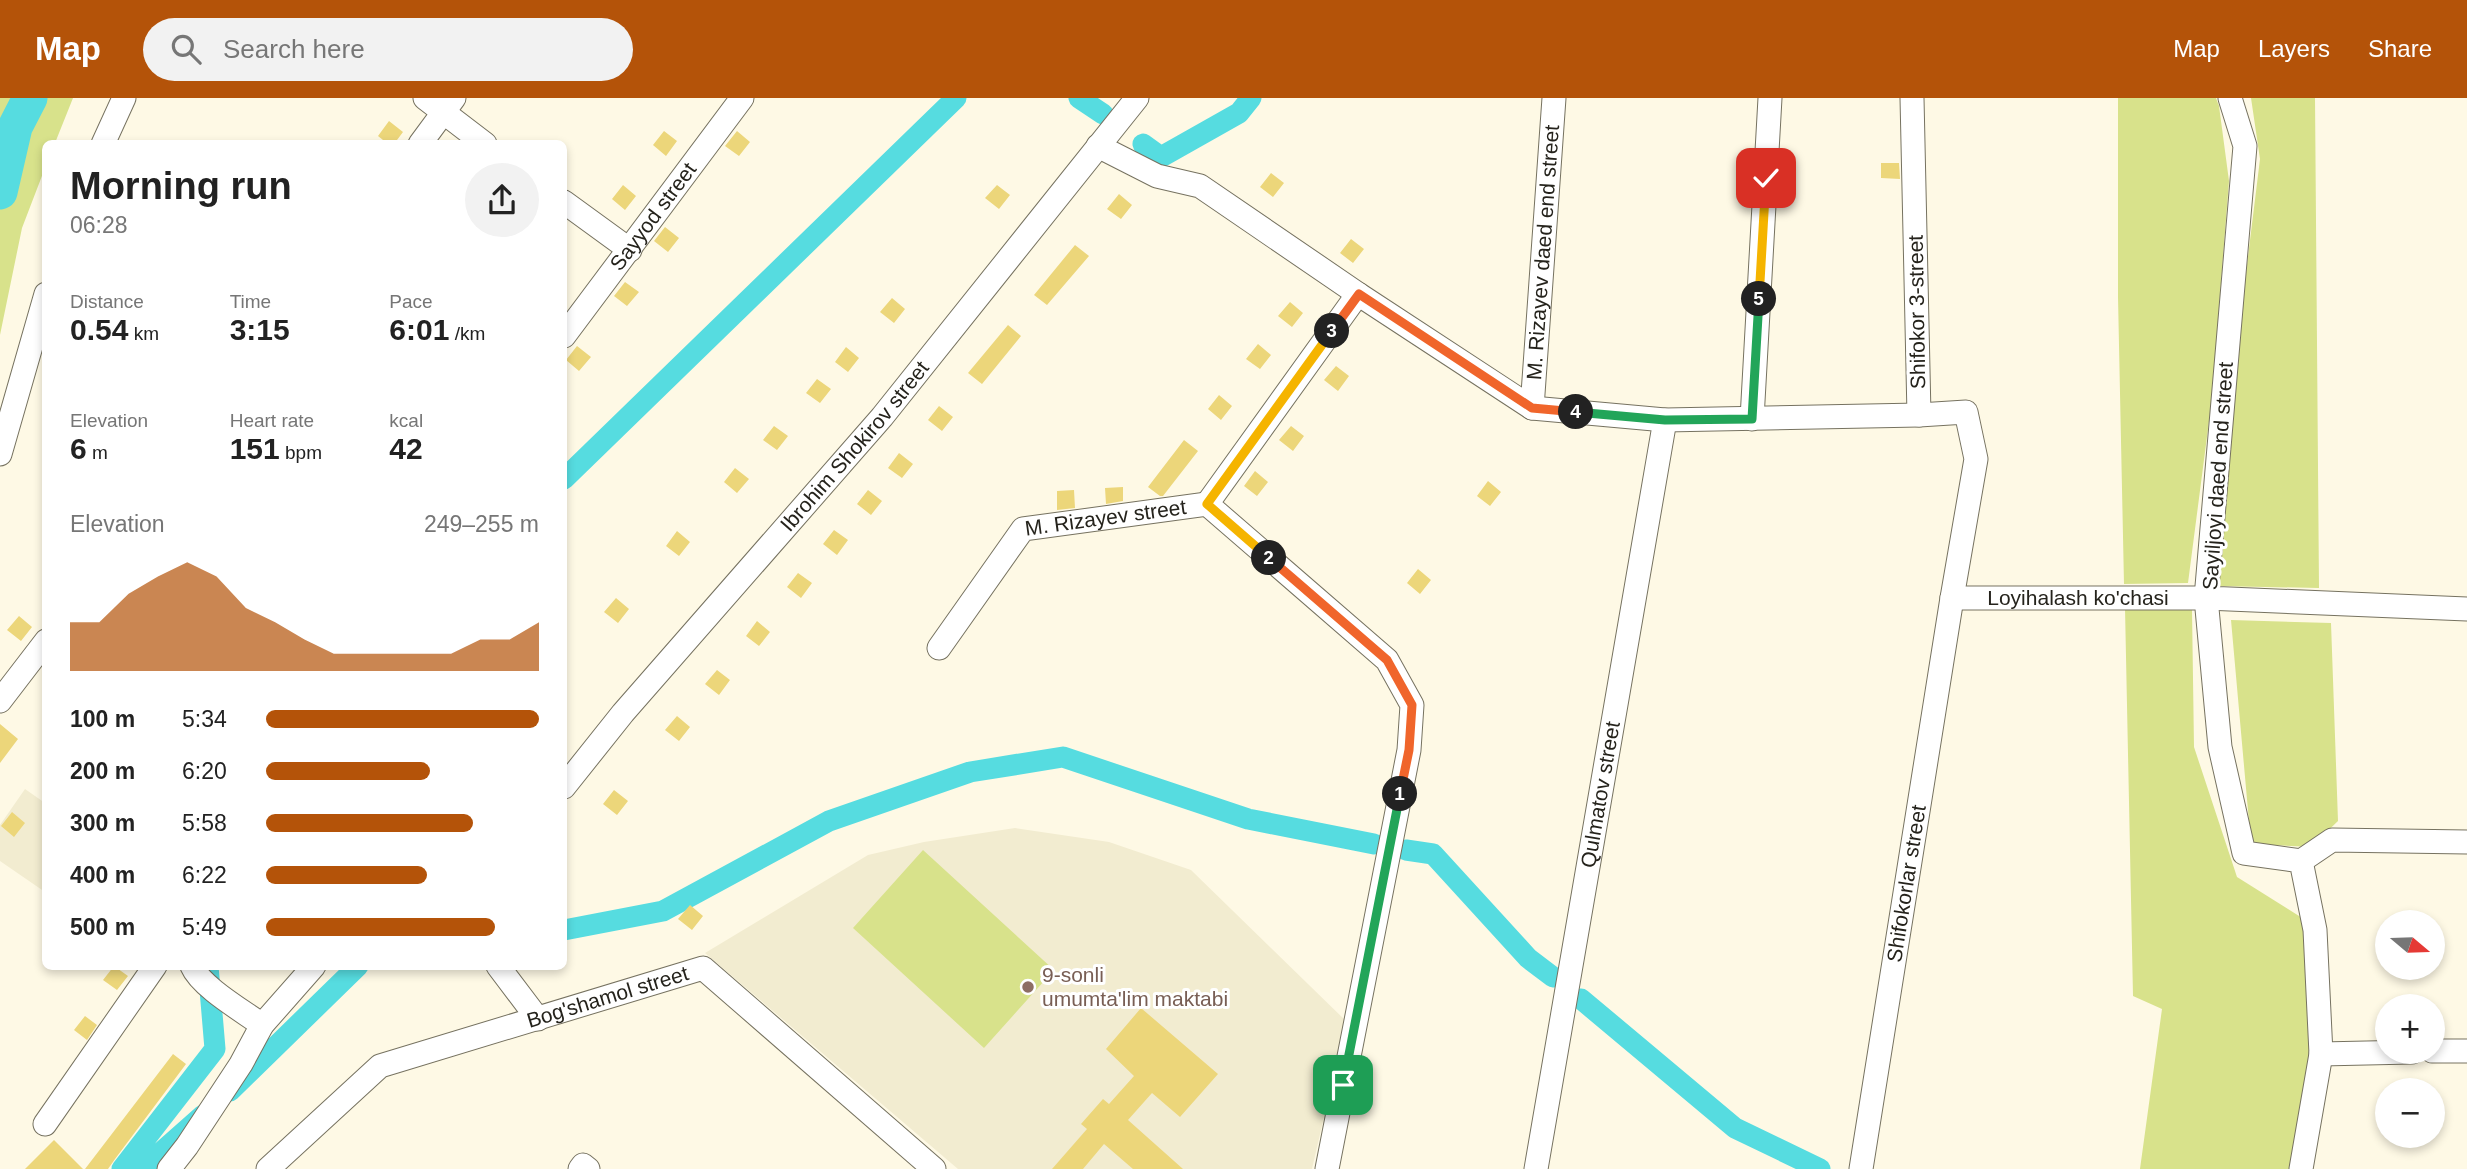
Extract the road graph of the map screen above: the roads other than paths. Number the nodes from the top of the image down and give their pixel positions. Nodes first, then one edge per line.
1 (124, 98) edge
2 (425, 98) edge
3 (742, 98) edge
4 (1137, 98) edge
5 (1554, 98) edge
6 (1770, 98) edge
7 (1912, 98) edge
8 (2230, 98) edge
9 (448, 105) edge
10 (105, 140) edge
11 (423, 140) edge
12 (481, 140) edge
13 (1098, 146) junction
14 (567, 204) edge
15 (629, 250) junction
16 (1359, 294) junction
17 (42, 308) edge
18 (567, 332) edge
19 (1532, 408) junction
20 (1919, 415) junction
21 (1752, 419) junction
22 (1665, 420) junction
23 (0, 454) edge
24 (1207, 504) junction
25 (1952, 598) junction
26 (2206, 598) junction
27 (2467, 609) edge
28 (42, 646) edge
29 (939, 648) dead end
30 (0, 701) edge
31 (567, 783) edge
32 (2467, 842) edge
33 (2301, 862) junction
34 (152, 970) edge
35 (194, 970) edge
36 (310, 970) edge
37 (501, 970) edge
38 (538, 1019) junction
39 (262, 1024) junction
40 (2445, 1051) edge
41 (2467, 1051) edge
42 (2375, 1053) edge
43 (2321, 1054) junction
44 (45, 1125) dead end
45 (169, 1169) edge
46 (268, 1169) edge
47 (934, 1169) edge
48 (1327, 1169) edge
49 (1536, 1169) edge
50 (1861, 1169) edge
51 (2301, 1169) edge

1 - 10 street
2 - 9 street
3 - 15 street, Sayyod street
4 - 13 street, Ibrohim Shokirov street
5 - 19 street, M. Rizayev daed end street
6 - 21 street
7 - 20 street, Shifokor 3-street
8 - 26 street, Sayiljoyi daed end street
9 - 11 street
9 - 12 street
13 - 16 street
13 - 31 street, Ibrohim Shokirov street
14 - 15 street
15 - 18 street, Sayyod street
16 - 19 street
16 - 24 street, M. Rizayev street
17 - 23 street
19 - 22 street
20 - 21 street
20 - 25 street, Shifokor 3-street
21 - 22 street
22 - 49 street, Qulmatov street
24 - 29 street, M. Rizayev street
24 - 48 street, M. Rizayev street
25 - 26 street, Loyihalash ko'chasi
25 - 50 street, Shifokorlar street
26 - 27 street, Sayiljoyi daed end street
26 - 33 street
28 - 30 street
32 - 33 street
33 - 43 street
34 - 44 street
35 - 39 street
36 - 39 street
37 - 38 street
38 - 46 street, Bog'shamol street
38 - 47 street, Bog'shamol street
39 - 45 street
40 - 41 street
42 - 43 street
43 - 51 street

